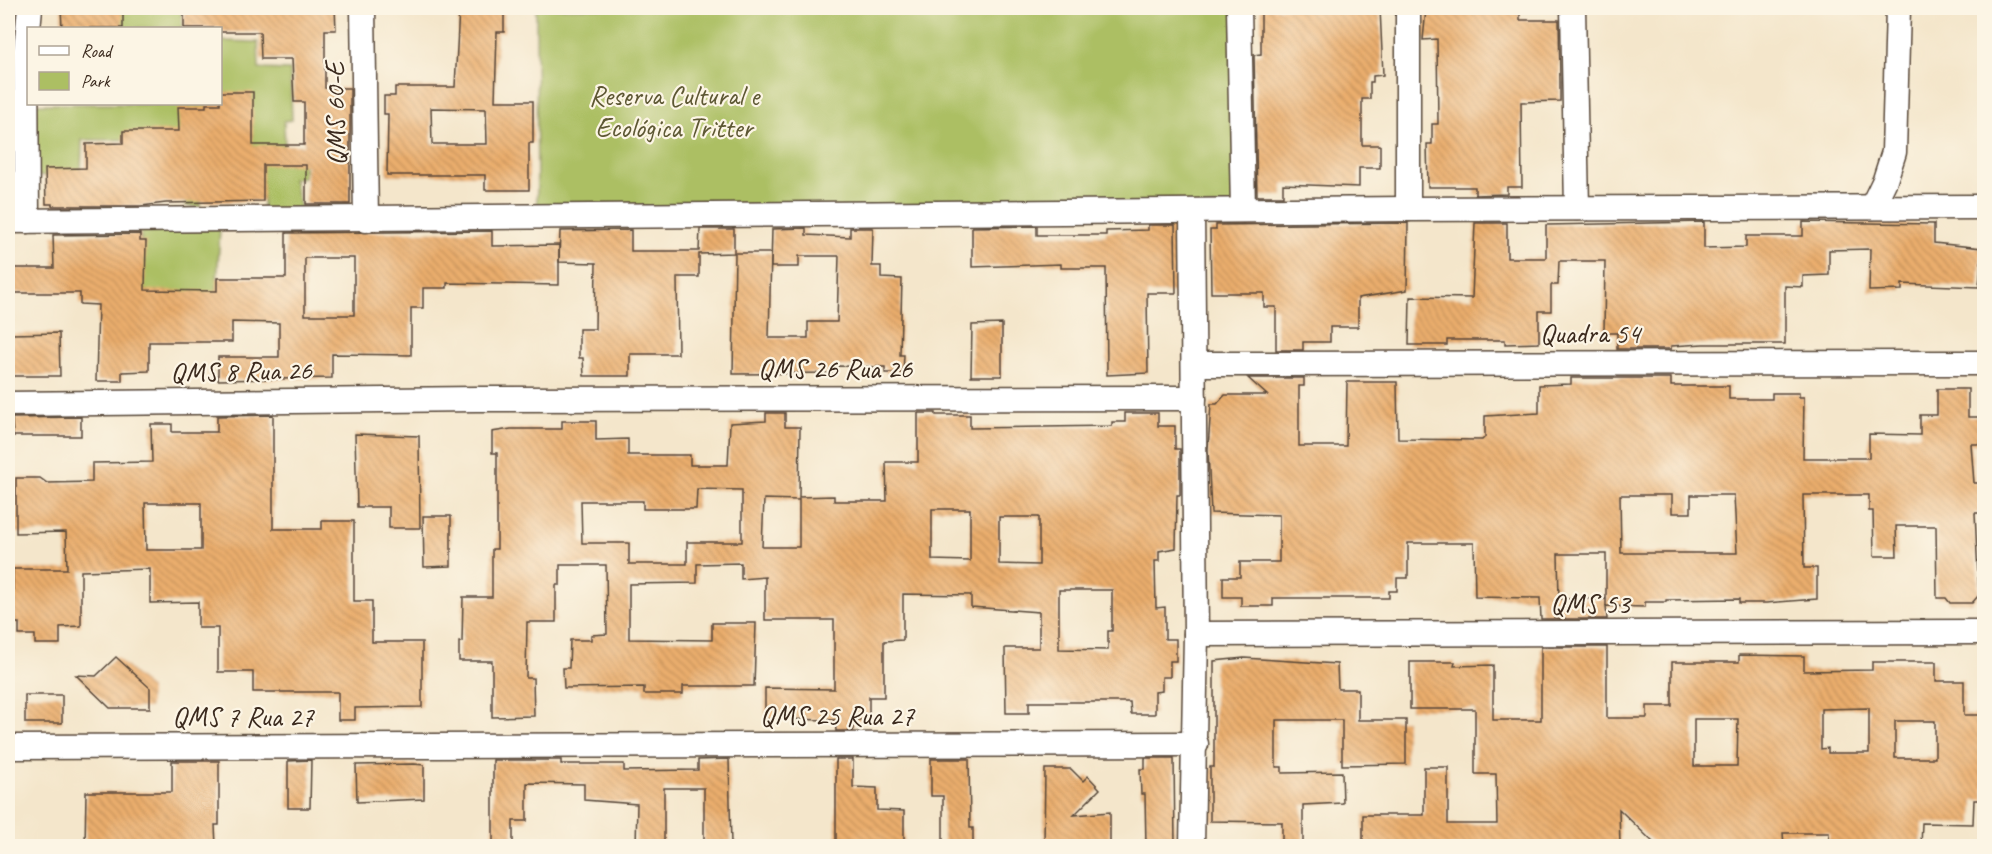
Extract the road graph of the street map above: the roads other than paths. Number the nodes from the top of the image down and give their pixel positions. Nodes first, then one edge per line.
1 (30, 8) edge
2 (363, 8) edge
3 (1239, 8) edge
4 (1408, 8) edge
5 (1573, 8) edge
6 (1898, 8) edge
7 (28, 27) edge
8 (27, 40) edge
9 (1872, 207) junction
10 (1984, 207) edge
11 (1578, 208) junction
12 (1408, 209) junction
13 (1243, 210) junction
14 (1192, 212) junction
15 (366, 220) junction
16 (17, 221) edge
17 (1984, 363) edge
18 (1195, 364) junction
19 (1194, 398) junction
20 (476, 399) joint
21 (8, 404) edge
22 (1984, 632) edge
23 (1196, 634) junction
24 (1196, 744) junction
25 (478, 745) joint
26 (8, 747) edge
27 (1192, 846) edge

1 - 7 street
2 - 15 street, QMS 60-E
3 - 13 street
4 - 12 street
5 - 11 street
6 - 9 street
8 - 16 street
9 - 10 street
9 - 11 street
11 - 12 street
12 - 13 street
13 - 14 street
14 - 15 street
14 - 18 street
15 - 16 street
17 - 18 street, Quadra 54
18 - 19 street
19 - 20 street, QMS 26 Rua 26
19 - 23 street
20 - 21 street, QMS 8 Rua 26
22 - 23 street, QMS 53
23 - 24 street
24 - 25 street, QMS 25 Rua 27
24 - 27 street
25 - 26 street, QMS 7 Rua 27

